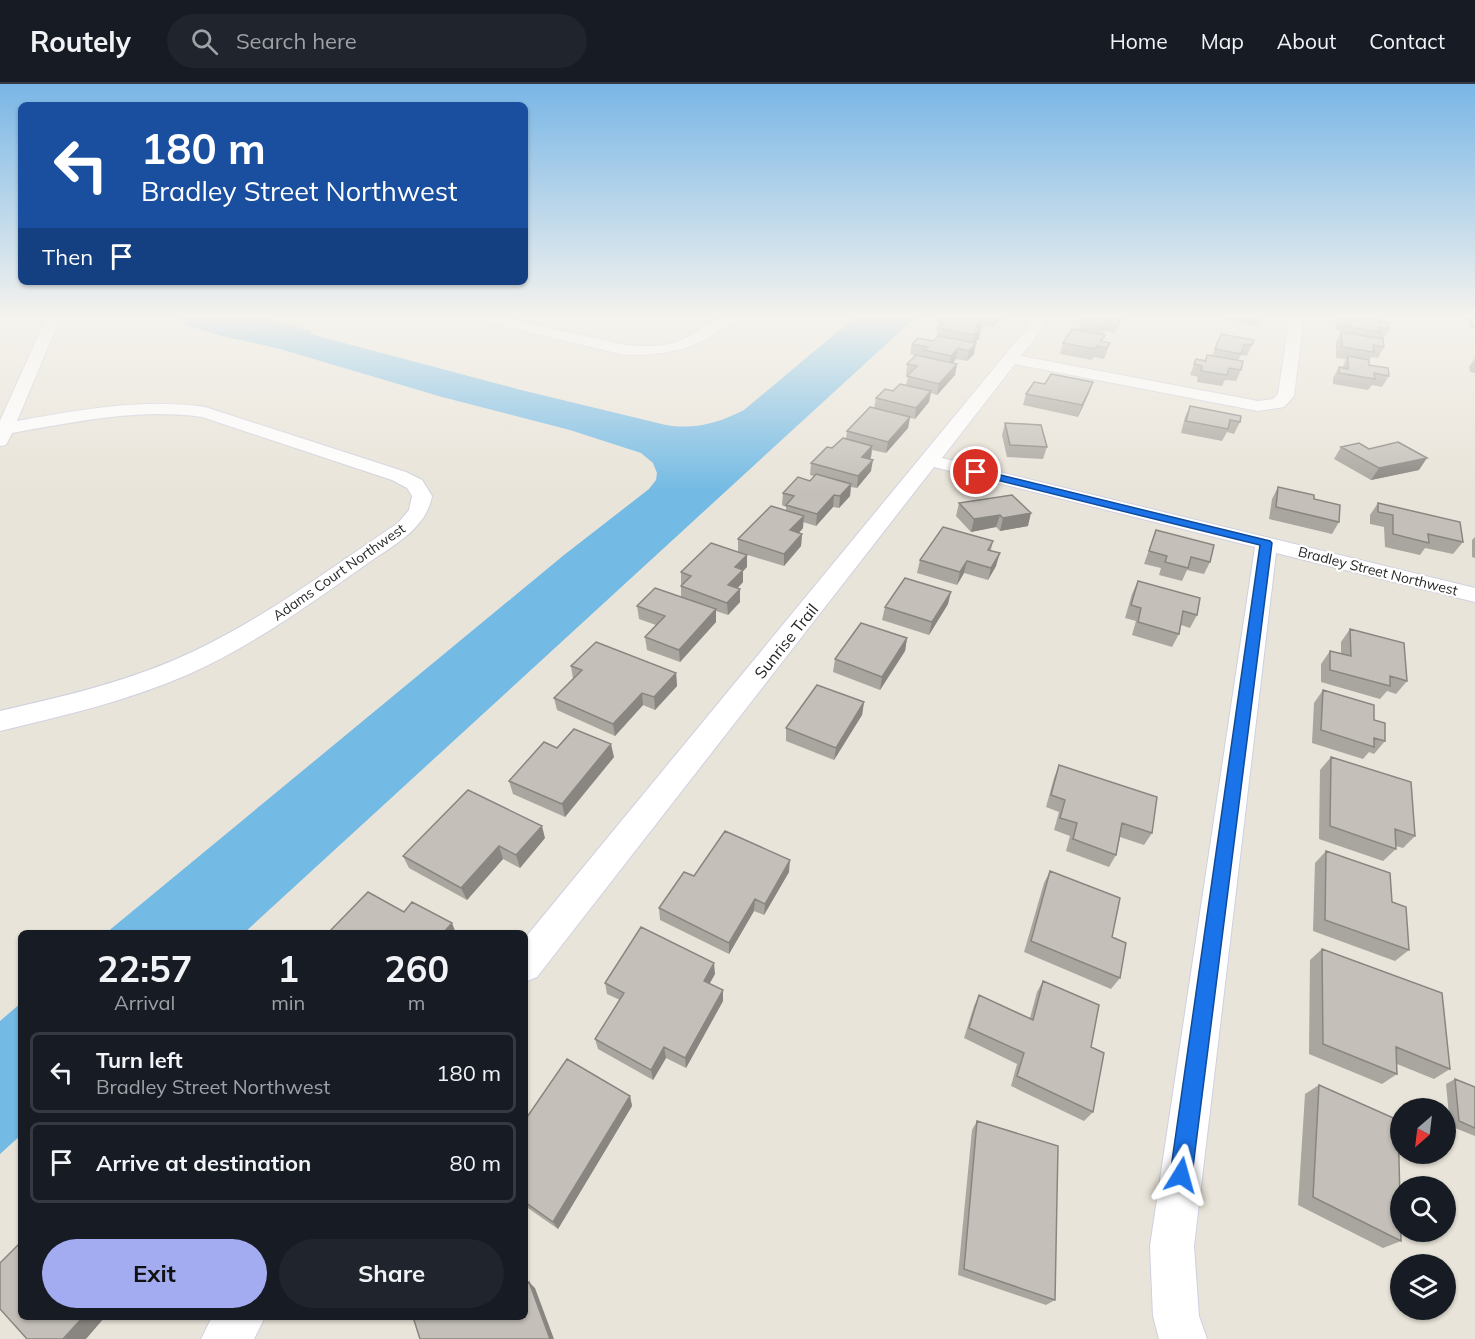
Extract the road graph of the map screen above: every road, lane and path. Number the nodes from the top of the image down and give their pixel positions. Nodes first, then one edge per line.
1 (29, 375) edge
2 (999, 375) edge
3 (1093, 375) edge
4 (1289, 375) edge
5 (3, 435) edge
6 (931, 460) junction
7 (1266, 543) junction
8 (1475, 595) edge
9 (0, 722) edge
10 (528, 961) edge
11 (240, 1320) edge
12 (225, 1339) edge
13 (1183, 1339) edge

1 - 5 street
2 - 6 street, Sunrise Trail
3 - 4 street
5 - 9 street, Adams Court Northwest
6 - 7 street, Bradley Street Northwest
6 - 10 street, Sunrise Trail
7 - 8 street, Bradley Street Northwest
7 - 13 street
11 - 12 street

